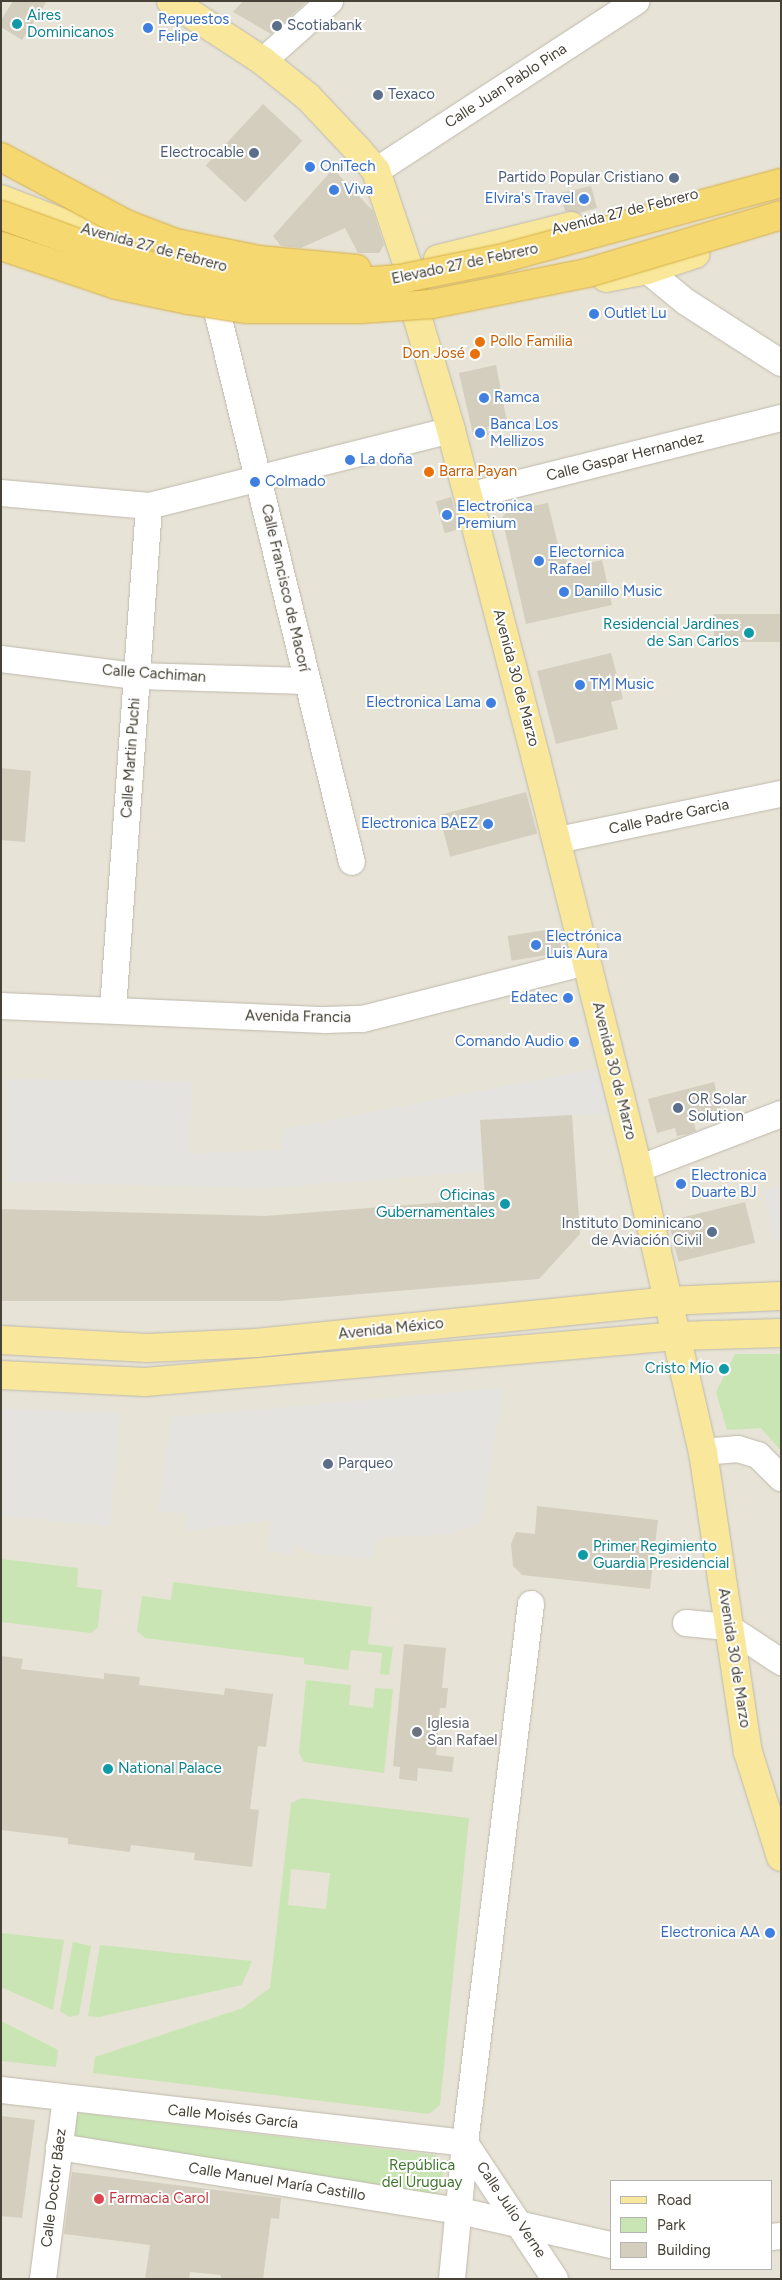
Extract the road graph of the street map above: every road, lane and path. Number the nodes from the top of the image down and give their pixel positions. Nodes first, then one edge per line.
1 (171, 1) edge
2 (330, 1) edge
3 (637, 1) edge
4 (263, 61) junction
5 (1, 144) edge
6 (1, 157) edge
7 (376, 171) junction
8 (781, 172) edge
9 (781, 183) edge
10 (1, 199) edge
11 (1, 215) edge
12 (781, 215) edge
13 (781, 224) edge
14 (1, 246) edge
15 (1, 256) edge
16 (234, 269) junction
17 (647, 270) junction
18 (409, 288) junction
19 (218, 315) junction
20 (781, 364) edge
21 (781, 418) edge
22 (451, 430) junction
23 (260, 478) junction
24 (1, 493) edge
25 (468, 496) junction
26 (149, 506) junction
27 (1, 659) edge
28 (136, 676) junction
29 (307, 681) junction
30 (781, 794) edge
31 (558, 840) junction
32 (352, 862) dead end
33 (587, 962) junction
34 (1, 1006) edge
35 (113, 1010) junction
36 (781, 1114) edge
37 (638, 1169) junction
38 (781, 1296) edge
39 (667, 1301) junction
40 (781, 1333) edge
41 (677, 1336) junction
42 (1, 1340) edge
43 (1, 1374) edge
44 (703, 1452) junction
45 (781, 1478) edge
46 (531, 1604) dead end
47 (686, 1623) dead end
48 (728, 1627) junction
49 (781, 1662) edge
50 (781, 1857) edge
51 (1, 2090) edge
52 (66, 2098) junction
53 (465, 2143) junction
54 (59, 2148) junction
55 (460, 2211) junction
56 (521, 2222) junction
57 (610, 2245) edge
58 (43, 2279) edge
59 (452, 2279) edge
60 (555, 2279) edge

1 - 4 main road
2 - 4 street
3 - 7 street, Calle Juan Pablo Pina
4 - 7 main road
5 - 16 main road
6 - 18 highway, bridge
7 - 18 main road, Avenida 30 de Marzo
8 - 18 main road, Avenida 27 de Febrero
9 - 18 highway, Elevado 27 de Febrero, bridge
10 - 16 main road, Avenida 27 de Febrero
11 - 18 highway, Elevado 27 de Febrero, bridge
12 - 14 highway, Elevado 27 de Febrero, bridge
13 - 17 main road, Avenida 27 de Febrero
15 - 19 main road, Avenida 27 de Febrero
16 - 18 main road, Avenida 27 de Febrero
17 - 18 main road, Avenida 27 de Febrero
17 - 20 street
18 - 19 main road, Avenida 27 de Febrero
18 - 22 main road, Avenida 30 de Marzo
19 - 23 street, Calle Francisco de Macorí
21 - 25 street, Calle Gaspar Hernandez
22 - 23 street
22 - 25 main road, Avenida 30 de Marzo
23 - 26 street
23 - 29 street, Calle Francisco de Macorí
24 - 26 street
25 - 31 main road, Avenida 30 de Marzo
26 - 28 street, Calle Martin Puchi
27 - 28 street, Calle Cachiman
28 - 29 street, Calle Cachiman
28 - 35 street, Calle Martin Puchi
29 - 32 street, Calle Francisco de Macorí
30 - 31 street, Calle Padre Garcia
31 - 33 main road, Avenida 30 de Marzo
33 - 35 street, Avenida Francia
33 - 37 main road, Avenida 30 de Marzo
34 - 35 street, Avenida Francia
36 - 37 street
37 - 39 main road, Avenida 30 de Marzo
38 - 39 main road, Avenida México
39 - 41 main road, Avenida 30 de Marzo
39 - 42 main road, Avenida México
40 - 41 main road, Avenida México
41 - 43 main road, Avenida México
41 - 44 main road, Avenida 30 de Marzo
44 - 45 street
44 - 48 main road, Avenida 30 de Marzo
46 - 53 street
47 - 48 street
48 - 49 street
48 - 50 main road, Avenida 30 de Marzo
51 - 52 street, Calle Moisés García
52 - 53 street, Calle Moisés García
52 - 54 street, Calle Doctor Báez
53 - 55 street
53 - 56 street, Calle Julio Verne
54 - 55 street, Calle Manuel María Castillo
54 - 58 street, Calle Doctor Báez
55 - 56 street, Calle Manuel María Castillo
55 - 59 street
56 - 57 street, Calle Manuel María Castillo
56 - 60 street, Calle Julio Verne

